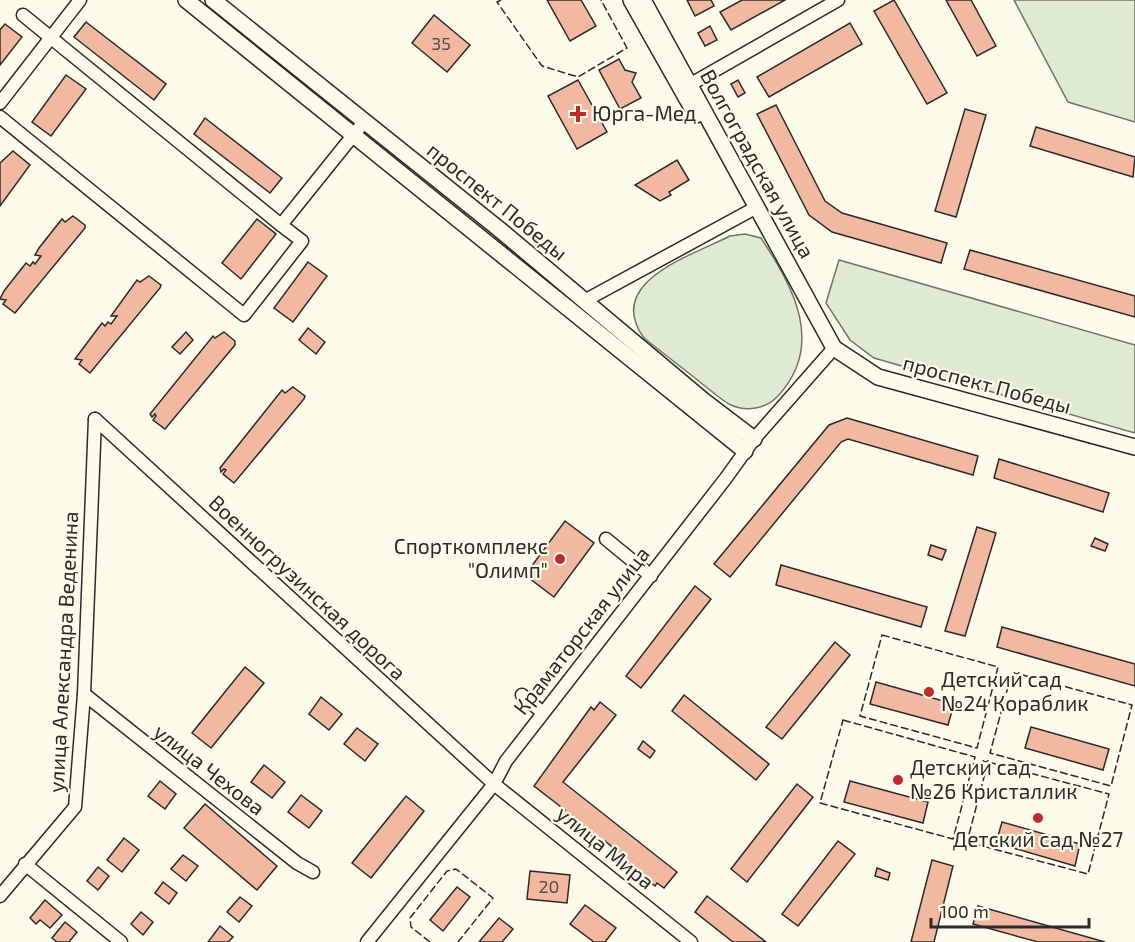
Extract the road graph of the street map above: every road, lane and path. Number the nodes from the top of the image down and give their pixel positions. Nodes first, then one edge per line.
1 (80, 0) edge
2 (186, 0) edge
3 (213, 0) edge
4 (631, 0) edge
5 (643, 0) edge
6 (838, 0) edge
7 (23, 15) dead end
8 (51, 38) junction
9 (690, 84) junction
10 (0, 103) edge
11 (0, 117) edge
12 (363, 122) junction
13 (353, 134) junction
14 (754, 209) junction
15 (281, 225) junction
16 (585, 300) junction
17 (577, 314) junction
18 (834, 348) junction
19 (95, 419) joint
20 (749, 445) junction
21 (1135, 447) edge
22 (606, 539) dead end
23 (651, 576) junction
24 (84, 694) junction
25 (522, 695) dead end
26 (543, 712) junction
27 (494, 784) junction
28 (25, 864) junction
29 (313, 872) dead end
30 (0, 896) edge
31 (121, 942) edge
32 (368, 942) edge
33 (692, 942) edge

1 - 8 street
2 - 13 main road
3 - 12 main road, проспект Победы
4 - 14 main road
5 - 9 main road, Волгоградская улица
6 - 9 street
7 - 8 street
8 - 10 street
8 - 15 street
9 - 14 main road, Волгоградская улица
11 - 15 street
12 - 13 street
12 - 16 main road, проспект Победы
13 - 15 street
13 - 17 main road
14 - 16 street
14 - 18 main road, Волгоградская улица
16 - 17 main road
16 - 20 main road, проспект Победы
17 - 20 main road
18 - 20 street, Краматорская улица
18 - 21 main road, проспект Победы
19 - 24 street, улица Александра Веденина
19 - 27 street, Военногрузинская дорога
20 - 23 street, Краматорская улица
22 - 23 street
23 - 26 street, Краматорская улица
24 - 28 street, улица Александра Веденина
24 - 29 street, улица Чехова
25 - 26 street
26 - 27 street, Краматорская улица
27 - 32 street, Краматорская улица
27 - 33 street, улица Мира
28 - 30 street, улица Александра Веденина
28 - 31 street

